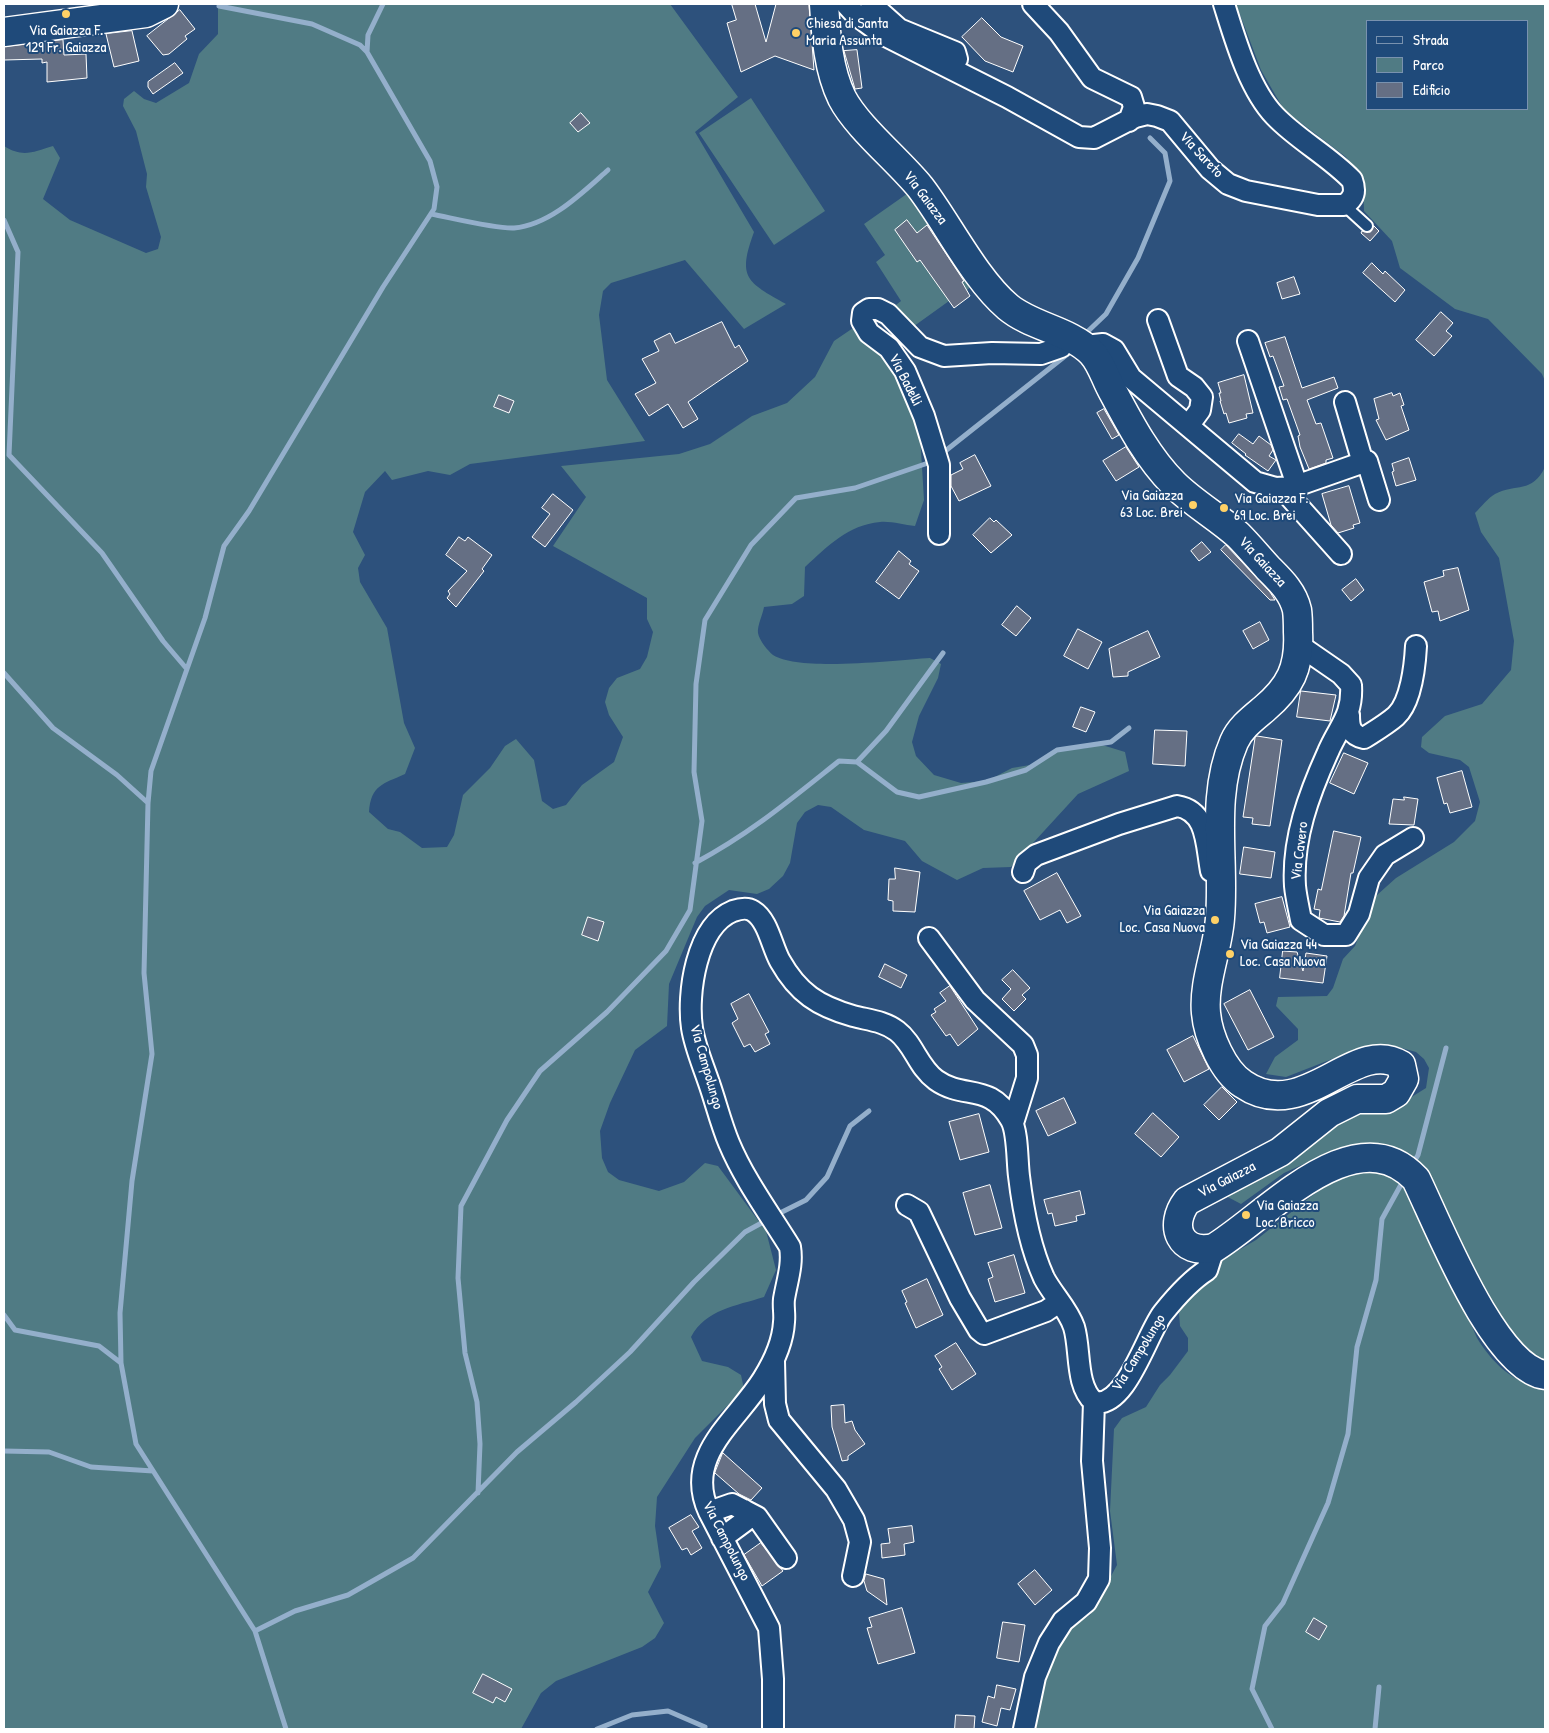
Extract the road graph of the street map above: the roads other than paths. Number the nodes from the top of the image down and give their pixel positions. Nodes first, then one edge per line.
1 (164, 4) edge
2 (824, 4) edge
3 (846, 4) edge
4 (871, 4) edge
5 (1033, 4) edge
6 (1224, 4) edge
7 (4, 32) edge
8 (950, 68) junction
9 (1129, 121) junction
10 (1344, 205) junction
11 (1367, 226) dead end
12 (1158, 320) dead end
13 (1248, 340) dead end
14 (1077, 343) junction
15 (1345, 402) dead end
16 (1189, 425) junction
17 (1363, 463) junction
18 (1290, 486) junction
19 (1379, 500) dead end
20 (939, 534) dead end
21 (1341, 554) dead end
22 (1299, 645) junction
23 (1416, 646) dead end
24 (1349, 715) junction
25 (1413, 838) dead end
26 (1024, 872) dead end
27 (1221, 893) junction
28 (929, 938) dead end
29 (1013, 1123) junction
30 (907, 1205) dead end
31 (1214, 1248) junction
32 (1059, 1302) junction
33 (774, 1359) junction
34 (1545, 1375) edge
35 (1094, 1402) junction
36 (744, 1510) junction
37 (709, 1512) junction
38 (722, 1538) junction
39 (786, 1558) dead end
40 (853, 1576) dead end
41 (773, 1729) edge
42 (1024, 1729) edge

1 - 7 main road
2 - 14 main road, Via Gaiazza
3 - 8 street, Via Sareto
4 - 8 street
5 - 9 street
6 - 10 street
8 - 9 street, Via Sareto
9 - 10 street, Via Sareto
10 - 11 lane
12 - 16 street
13 - 18 street
14 - 16 street, Via Gaiazza
14 - 20 street, Via Badelli
14 - 22 main road, Via Gaiazza
15 - 17 street
16 - 18 street, Via Gaiazza
17 - 18 street
17 - 19 street
18 - 21 street
22 - 24 street, Via Cavero
22 - 27 main road, Via Gaiazza
23 - 24 street
24 - 25 street, Via Cavero
26 - 27 street, Via Gaiazza
27 - 31 main road, Via Gaiazza
28 - 29 street
29 - 32 street, Via Campolungo
29 - 33 street, Via Campolungo
30 - 32 street
31 - 34 main road
31 - 35 street, Via Campolungo
32 - 35 street, Via Campolungo
33 - 37 street, Via Campolungo
33 - 40 street
35 - 42 street, Via Campolungo
36 - 37 street
36 - 38 street
36 - 39 street
37 - 38 street, Via Campolungo
38 - 41 street, Via Campolungo

